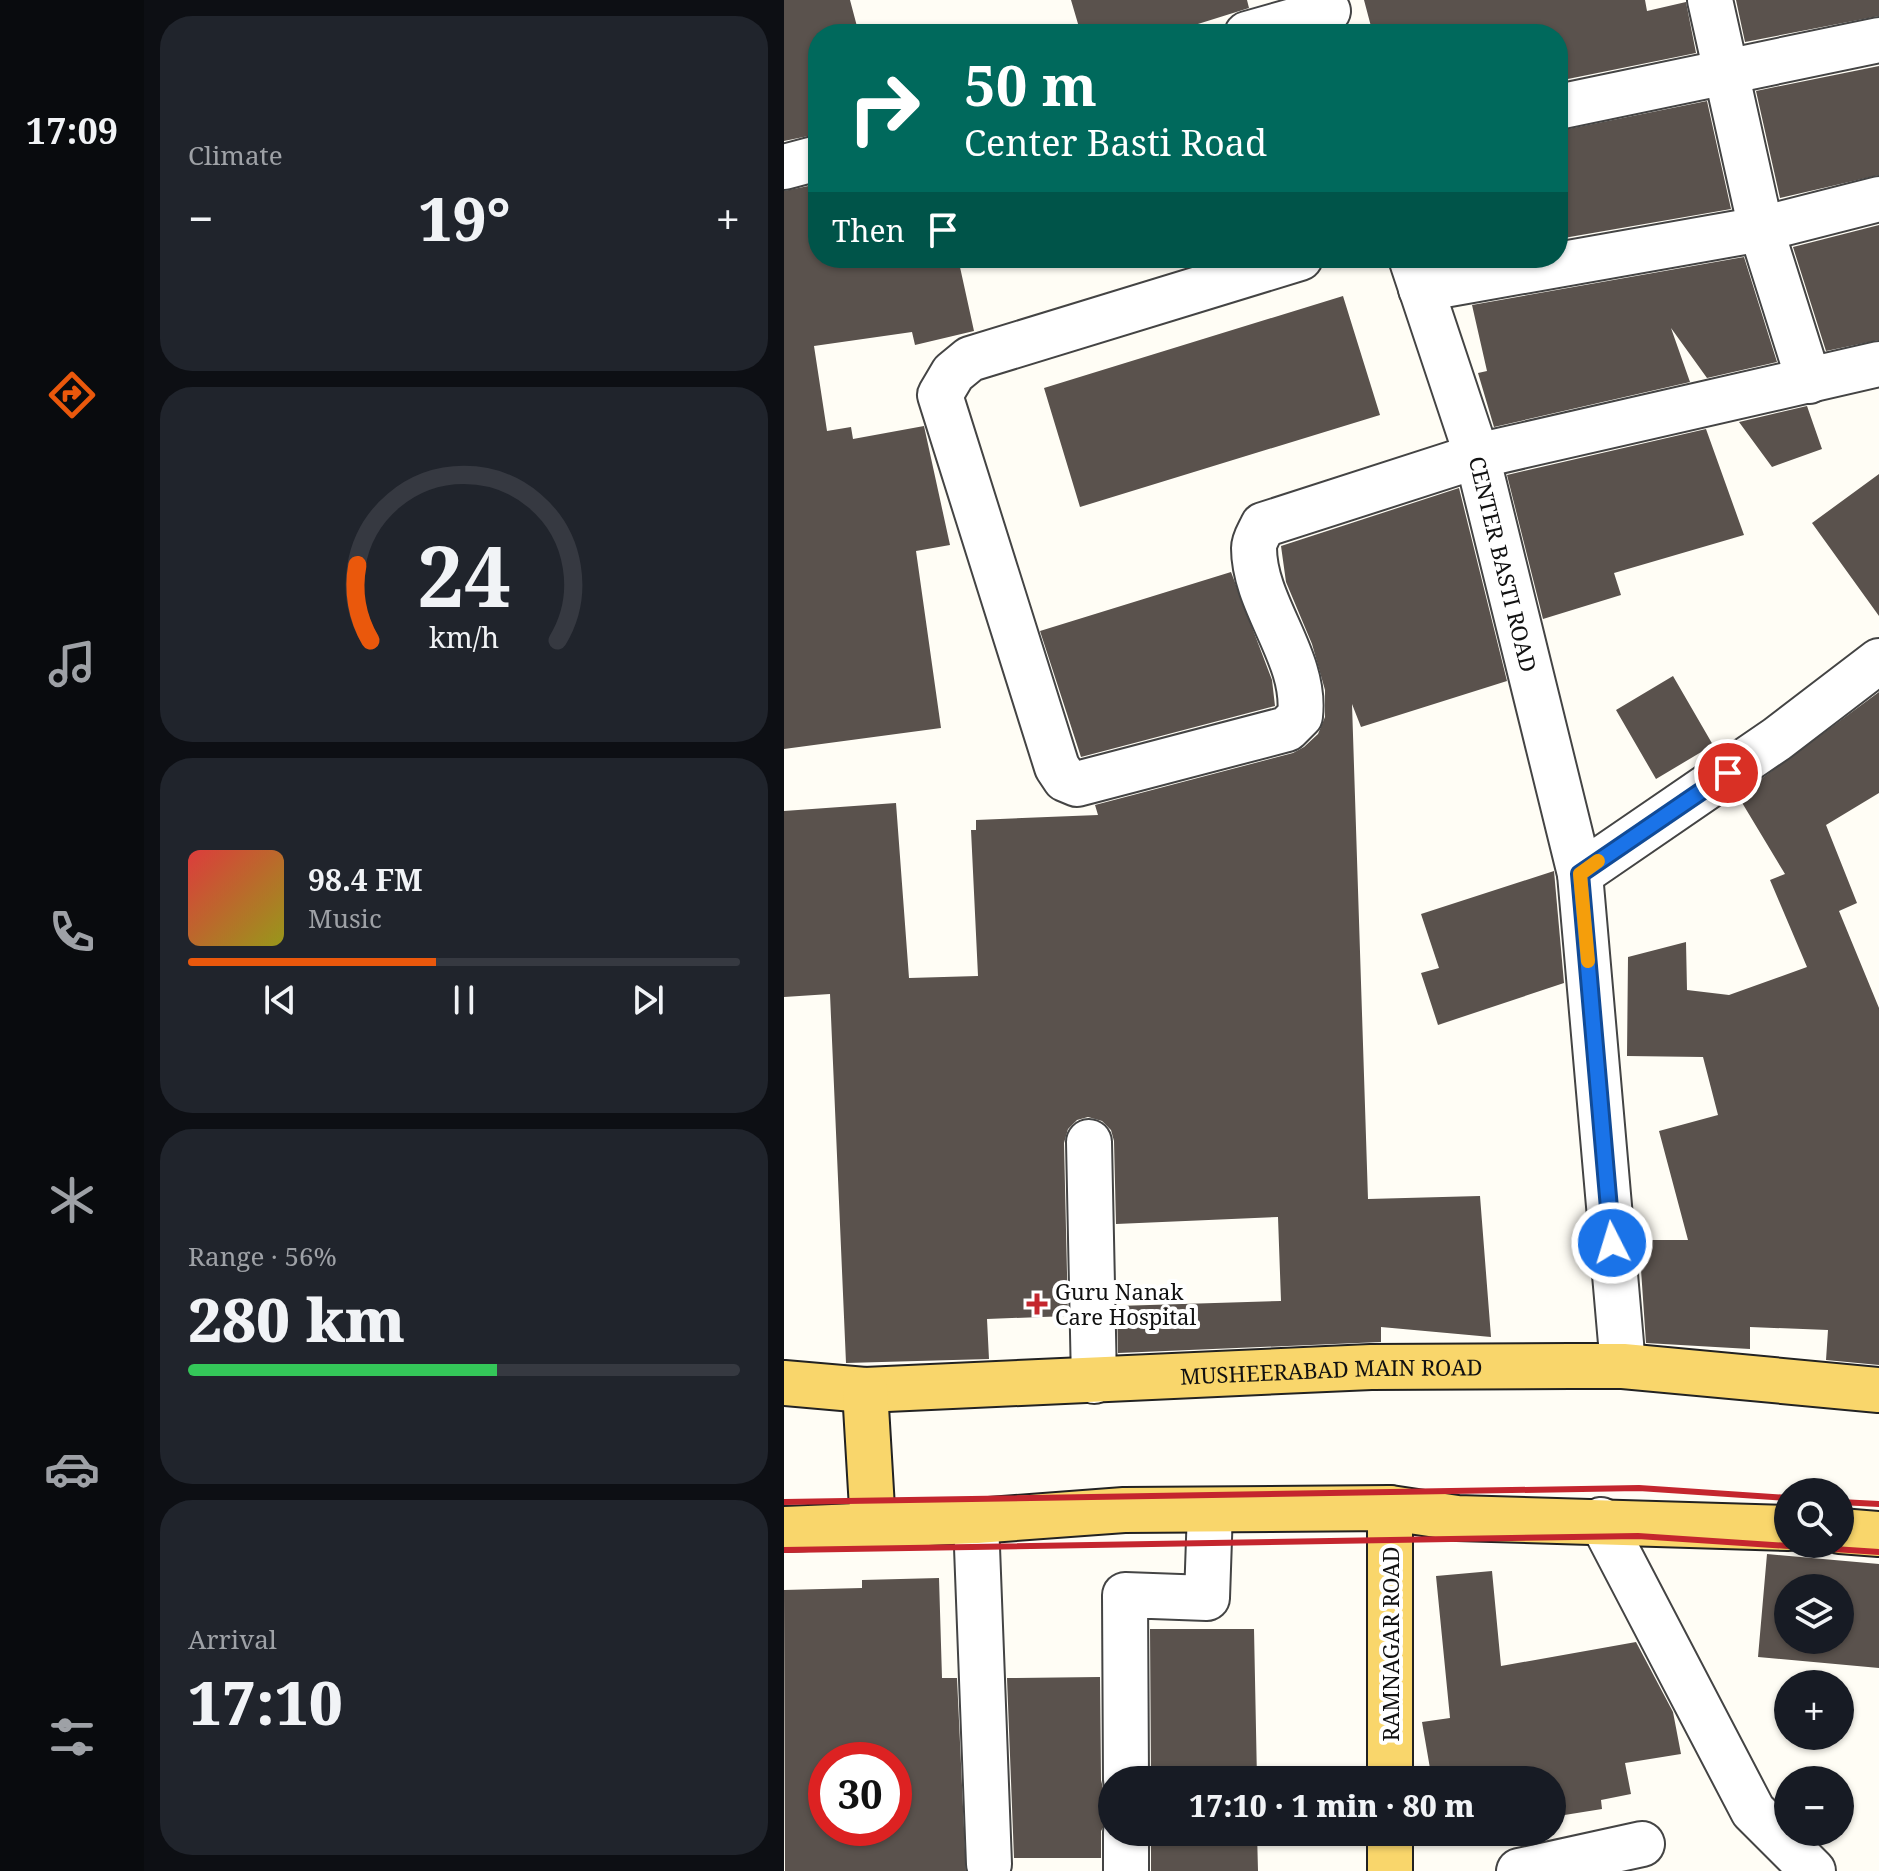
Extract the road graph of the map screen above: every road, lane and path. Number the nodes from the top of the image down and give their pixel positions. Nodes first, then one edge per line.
1 (1710, 0) edge
2 (1330, 15) edge
3 (1291, 24) edge
4 (1879, 40) edge
5 (1728, 74) junction
6 (1568, 105) edge
7 (808, 161) edge
8 (784, 167) edge
9 (1879, 199) edge
10 (1761, 229) junction
11 (1568, 254) edge
12 (1267, 268) edge
13 (1455, 268) edge
14 (1416, 273) edge
15 (1879, 364) edge
16 (1809, 381) junction
17 (1477, 456) junction
18 (1879, 661) edge
19 (1580, 874) junction
20 (1089, 1142) dead end
21 (1623, 1366) junction
22 (1094, 1381) junction
23 (784, 1383) edge
24 (865, 1390) junction
25 (1879, 1390) edge
26 (1390, 1508) junction
27 (1210, 1510) junction
28 (1601, 1520) junction
29 (976, 1521) junction
30 (873, 1525) junction
31 (1774, 1527) edge
32 (784, 1529) edge
33 (1854, 1532) edge
34 (1879, 1534) edge
35 (1126, 1766) edge
36 (1390, 1766) edge
37 (1642, 1844) dead end
38 (1126, 1846) edge
39 (1390, 1846) edge
40 (989, 1864) dead end
41 (1126, 1871) edge
42 (1390, 1871) edge
43 (1519, 1871) edge
44 (1813, 1871) edge

1 - 5 street
2 - 3 street
4 - 5 street
5 - 6 street
5 - 10 street
7 - 8 street
9 - 10 street
10 - 11 street
10 - 16 street
12 - 17 street
13 - 14 street
14 - 17 street, CENTER BASTI ROAD
15 - 16 street
16 - 17 street
17 - 19 street, CENTER BASTI ROAD
18 - 19 street
19 - 21 street, CENTER BASTI ROAD
20 - 22 street
21 - 22 main road, MUSHEERABAD MAIN ROAD
21 - 25 main road, MUSHEERABAD MAIN ROAD
22 - 24 main road, MUSHEERABAD MAIN ROAD
23 - 24 main road, MUSHEERABAD MAIN ROAD
24 - 30 main road
26 - 27 main road
26 - 28 main road
26 - 36 main road, RAMNAGAR ROAD
27 - 29 main road
27 - 35 street
28 - 31 main road
28 - 44 street
29 - 30 main road
29 - 40 street
30 - 32 main road
33 - 34 main road
37 - 43 street
38 - 41 street
39 - 42 main road

